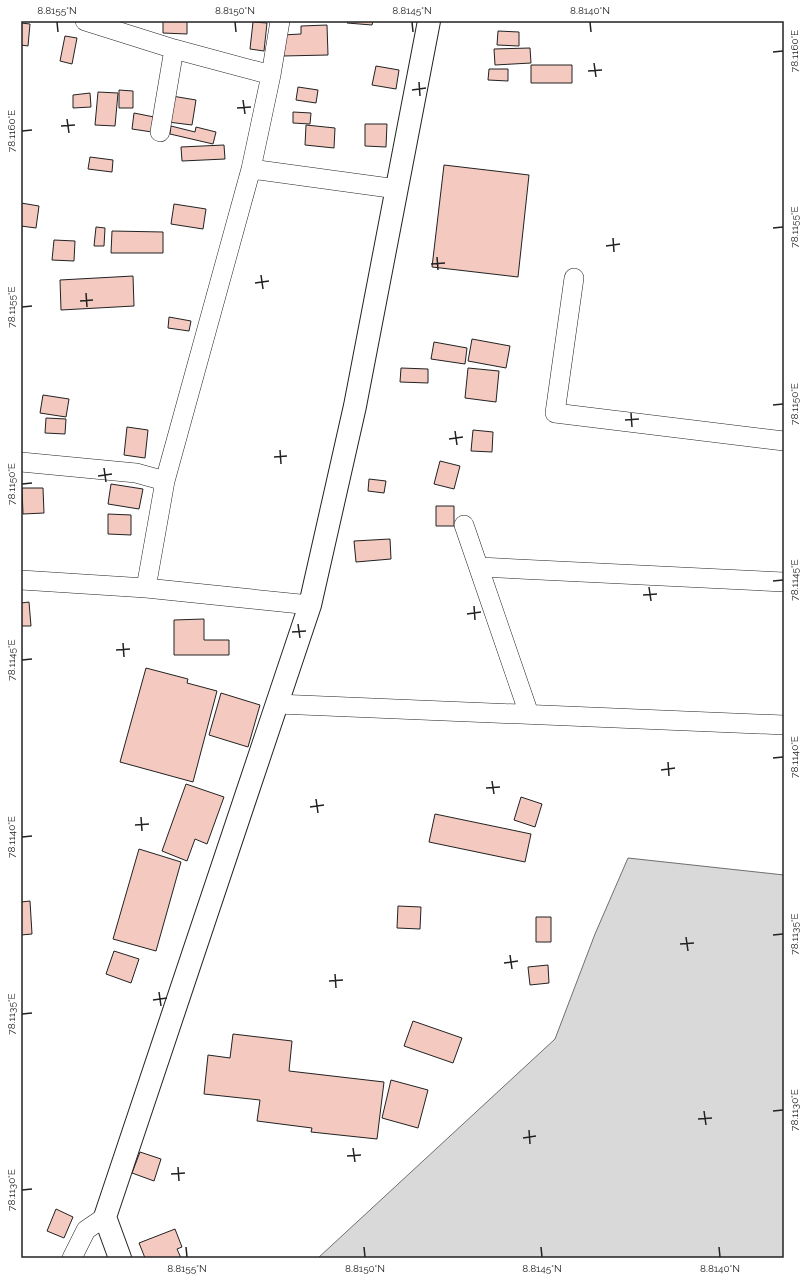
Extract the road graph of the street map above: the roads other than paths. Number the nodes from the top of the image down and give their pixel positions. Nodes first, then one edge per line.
1 (84, 21) edge
2 (280, 21) edge
3 (429, 21) edge
4 (174, 49) junction
5 (271, 75) junction
6 (160, 132) dead end
7 (251, 169) junction
8 (397, 189) junction
9 (574, 278) dead end
10 (784, 441) edge
11 (21, 462) edge
12 (165, 481) junction
13 (464, 525) dead end
14 (479, 567) junction
15 (21, 580) edge
16 (784, 582) edge
17 (146, 588) junction
18 (310, 605) junction
19 (277, 704) junction
20 (529, 714) junction
21 (784, 725) edge
22 (105, 1217) junction
23 (72, 1258) edge
24 (120, 1258) edge

1 - 4 street
2 - 5 street
3 - 8 street
4 - 5 street
4 - 6 street
5 - 7 street
7 - 8 street
7 - 12 street
8 - 18 street
9 - 10 street
11 - 12 street
12 - 17 street
13 - 14 street
14 - 16 street
14 - 20 street
15 - 17 street
17 - 18 street
18 - 19 street
19 - 20 street
19 - 22 street
20 - 21 street
22 - 23 street
22 - 24 street

